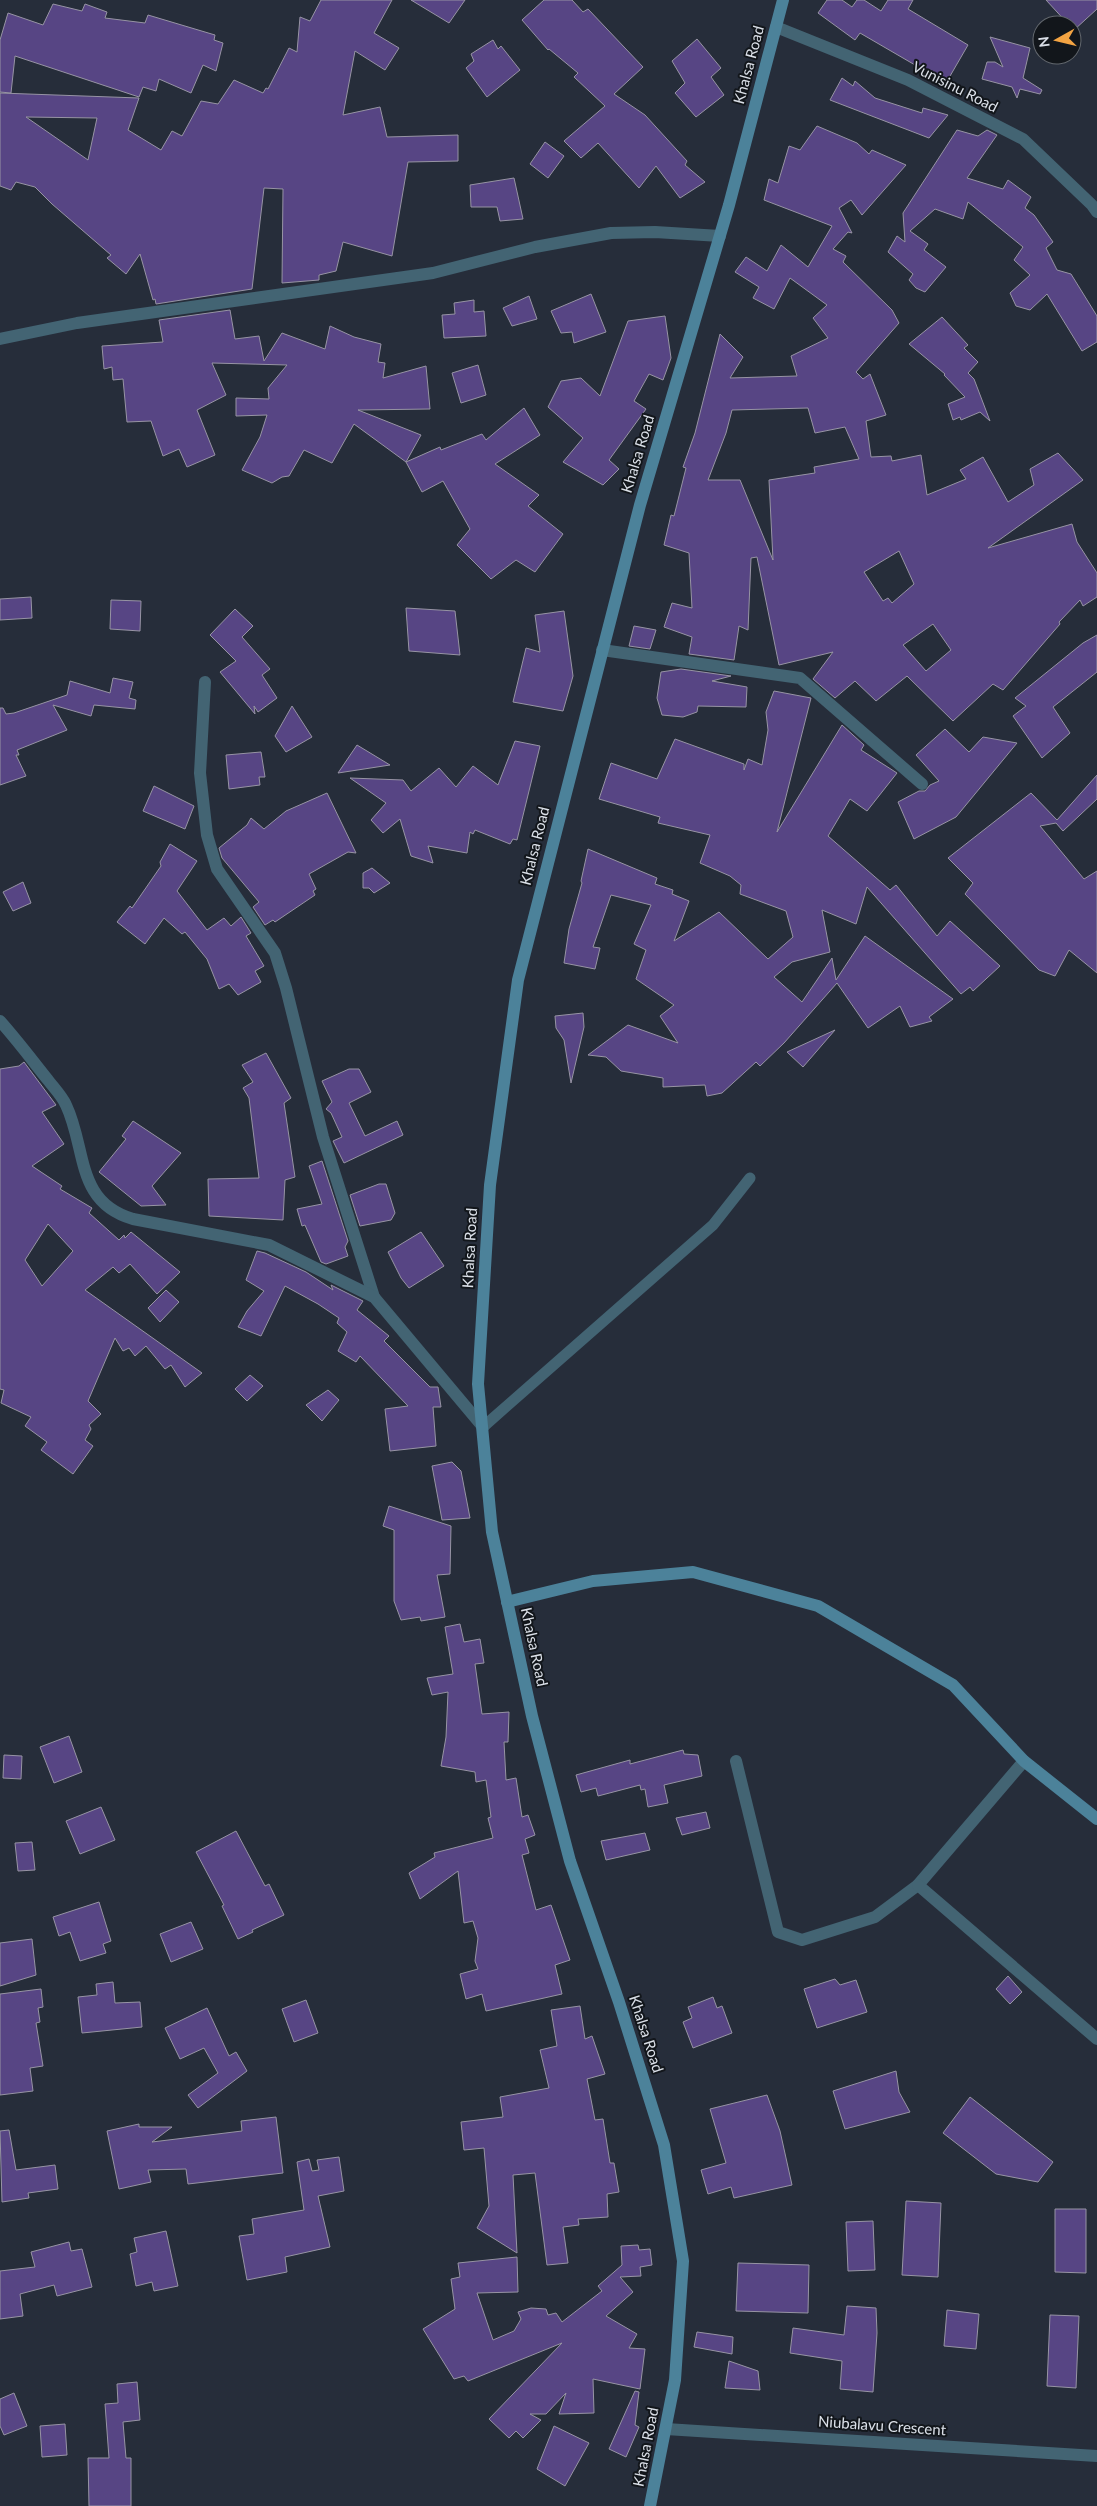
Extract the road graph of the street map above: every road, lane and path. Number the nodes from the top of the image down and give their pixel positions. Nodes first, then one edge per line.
1 (783, 0) edge
2 (776, 27) junction
3 (1097, 212) edge
4 (720, 236) junction
5 (0, 339) edge
6 (602, 650) junction
7 (205, 682) dead end
8 (922, 784) dead end
9 (0, 1021) edge
10 (750, 1178) dead end
11 (374, 1297) junction
12 (482, 1427) junction
13 (508, 1602) junction
14 (736, 1761) dead end
15 (1024, 1761) junction
16 (1097, 1819) edge
17 (918, 1886) junction
18 (1097, 2039) edge
19 (666, 2429) junction
20 (1097, 2456) edge
21 (650, 2506) edge

1 - 2 main road, Khalsa Road
2 - 3 street, Vunisinu Road
2 - 4 main road, Khalsa Road
4 - 5 street
4 - 6 main road, Khalsa Road
6 - 8 street
6 - 12 main road, Khalsa Road
7 - 11 street
9 - 11 street
10 - 12 lane
11 - 12 street
12 - 13 main road, Khalsa Road
13 - 15 main road
13 - 19 main road, Khalsa Road
14 - 17 street
15 - 16 main road
15 - 17 street
17 - 18 street
19 - 20 street, Niubalavu Crescent
19 - 21 main road, Khalsa Road

